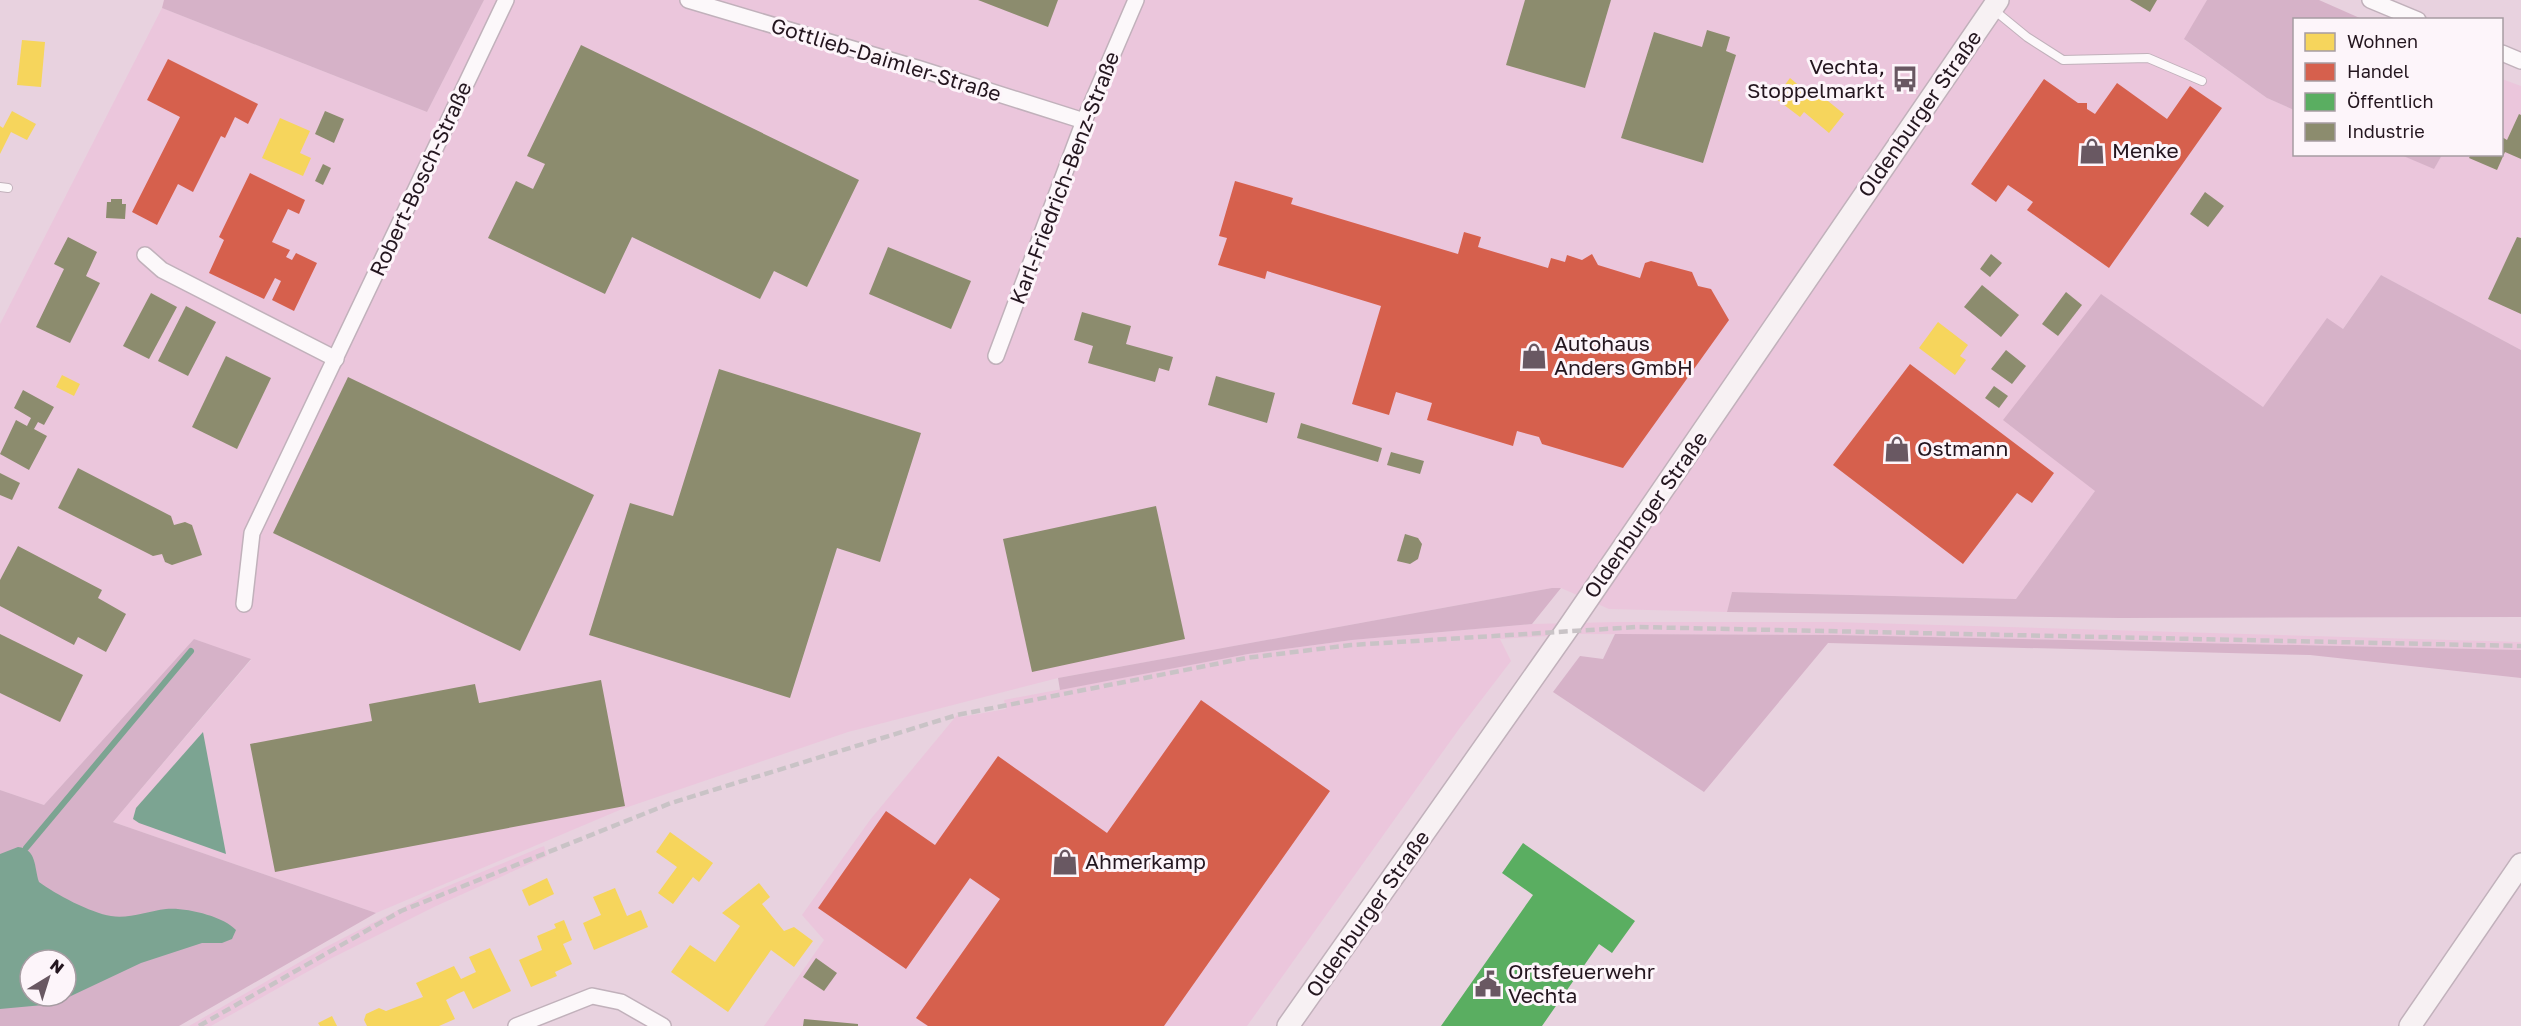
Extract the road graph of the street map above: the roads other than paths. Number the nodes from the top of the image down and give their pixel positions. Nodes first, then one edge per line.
1 (506, 0) edge
2 (688, 0) edge
3 (1136, 0) edge
4 (2370, 0) edge
5 (1995, 5) edge
6 (2413, 18) edge
7 (2503, 53) edge
8 (2521, 61) edge
9 (2202, 81) dead end
10 (1084, 120) junction
11 (145, 255) dead end
12 (996, 356) dead end
13 (336, 359) junction
14 (244, 604) dead end
15 (2521, 864) edge
16 (516, 1026) edge
17 (663, 1026) edge
18 (1288, 1026) edge
19 (2410, 1026) edge

1 - 13 street, Robert-Bosch-Straße
2 - 10 street, Gottlieb-Daimler-Straße
3 - 10 street, Karl-Friedrich-Benz-Straße
4 - 6 street
5 - 9 lane
5 - 18 main road, Oldenburger Straße
7 - 8 street
10 - 12 street, Karl-Friedrich-Benz-Straße
11 - 13 street
13 - 14 street, Robert-Bosch-Straße
15 - 19 main road
16 - 17 street

